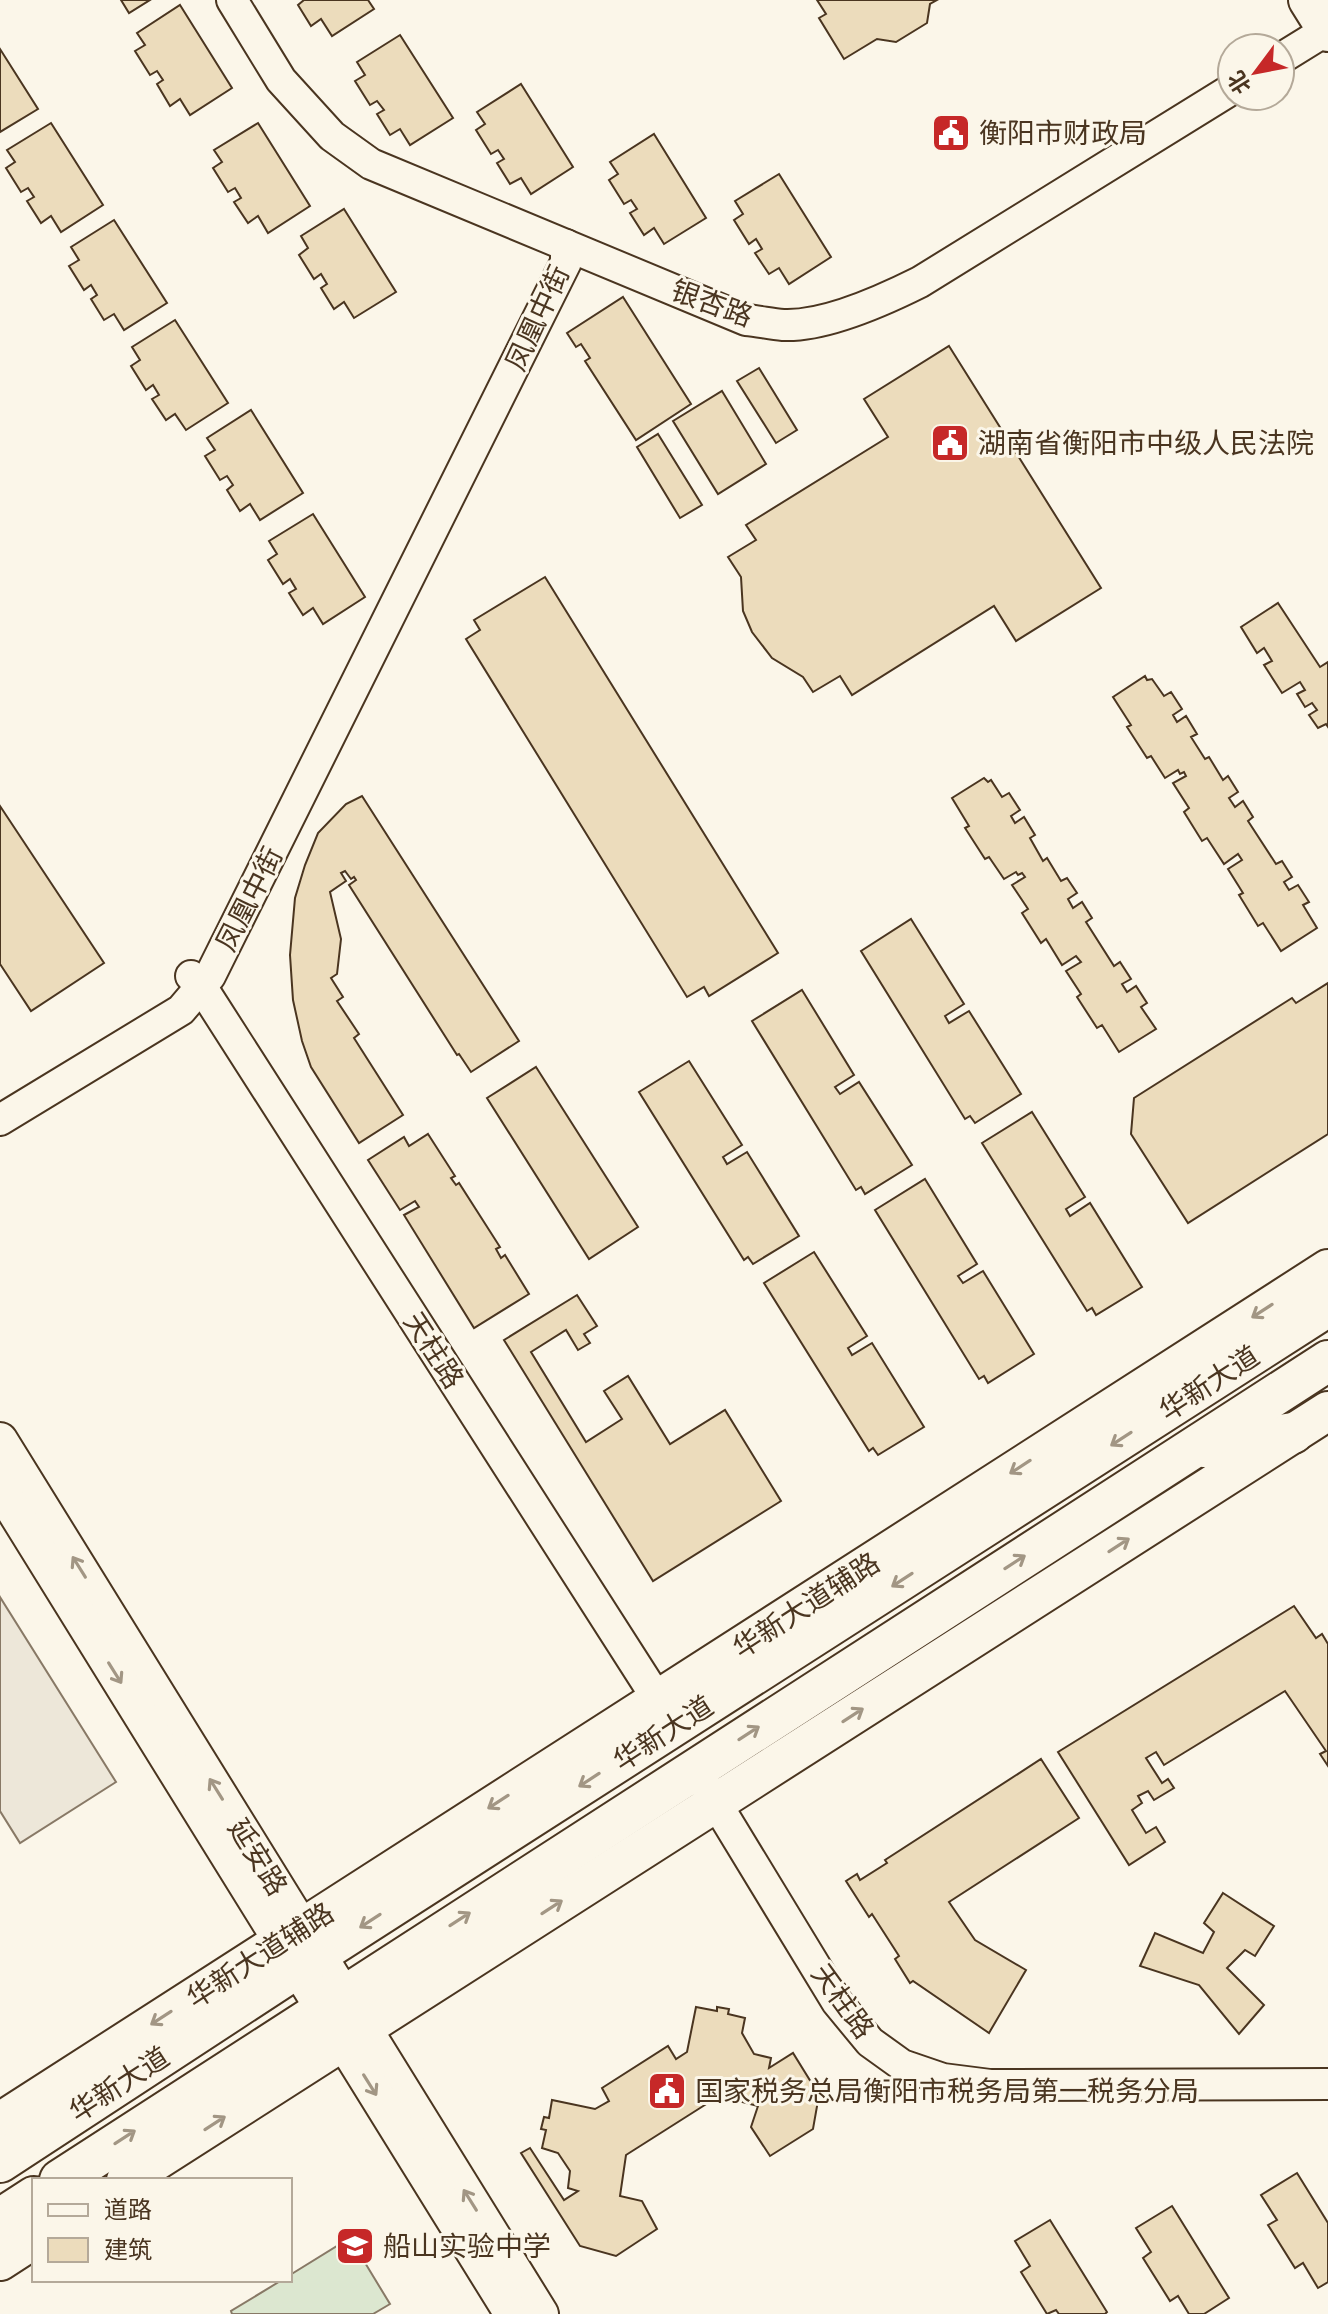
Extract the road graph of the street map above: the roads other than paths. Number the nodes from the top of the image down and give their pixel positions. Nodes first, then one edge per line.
1 (232, 0) edge
2 (1323, 23) edge
3 (1296, 46) edge
4 (1216, 99) edge
5 (566, 245) junction
6 (196, 981) junction
7 (0, 1105) edge
8 (0, 1120) edge
9 (1328, 1269) edge
10 (1328, 1306) edge
11 (1328, 1361) edge
12 (1328, 1411) edge
13 (1293, 1433) junction
14 (0, 1440) edge
15 (1189, 1450) junction
16 (0, 1488) edge
17 (666, 1713) junction
18 (695, 1768) junction
19 (716, 1803) junction
20 (300, 1948) junction
21 (343, 2018) junction
22 (1328, 2084) edge
23 (0, 2122) edge
24 (0, 2162) edge
25 (63, 2178) edge
26 (129, 2178) edge
27 (32, 2198) edge
28 (0, 2219) edge
29 (32, 2240) edge
30 (0, 2261) edge
31 (512, 2314) edge
32 (541, 2314) edge

1 - 5 street, 银杏路
2 - 3 street
4 - 5 street, 银杏路
5 - 6 street, 凤凰中街
6 - 7 street, 凤凰中街
6 - 8 street, 凤凰中街
6 - 17 street, 天柱路
9 -> 17 main road, 华新大道辅路
10 -> 17 highway, 华新大道
11 - 15 highway, 华新大道
12 - 13 main road
13 - 15 highway
19 -> 13 main road
20 -> 14 main road, 延安路
18 -> 15 highway, 华新大道
16 -> 20 main road, 延安路
17 -> 20 highway, 华新大道
18 - 19 street, 天柱路
21 -> 18 highway, 华新大道
21 -> 19 main road
19 - 22 street, 天柱路
20 - 21 main road, 延安路
20 -> 23 main road, 华新大道辅路
20 - 24 highway, 华新大道
25 -> 21 highway, 华新大道
26 -> 21 main road
21 -> 31 main road, 延安路
32 -> 21 main road, 延安路
27 - 28 highway
29 - 30 main road

